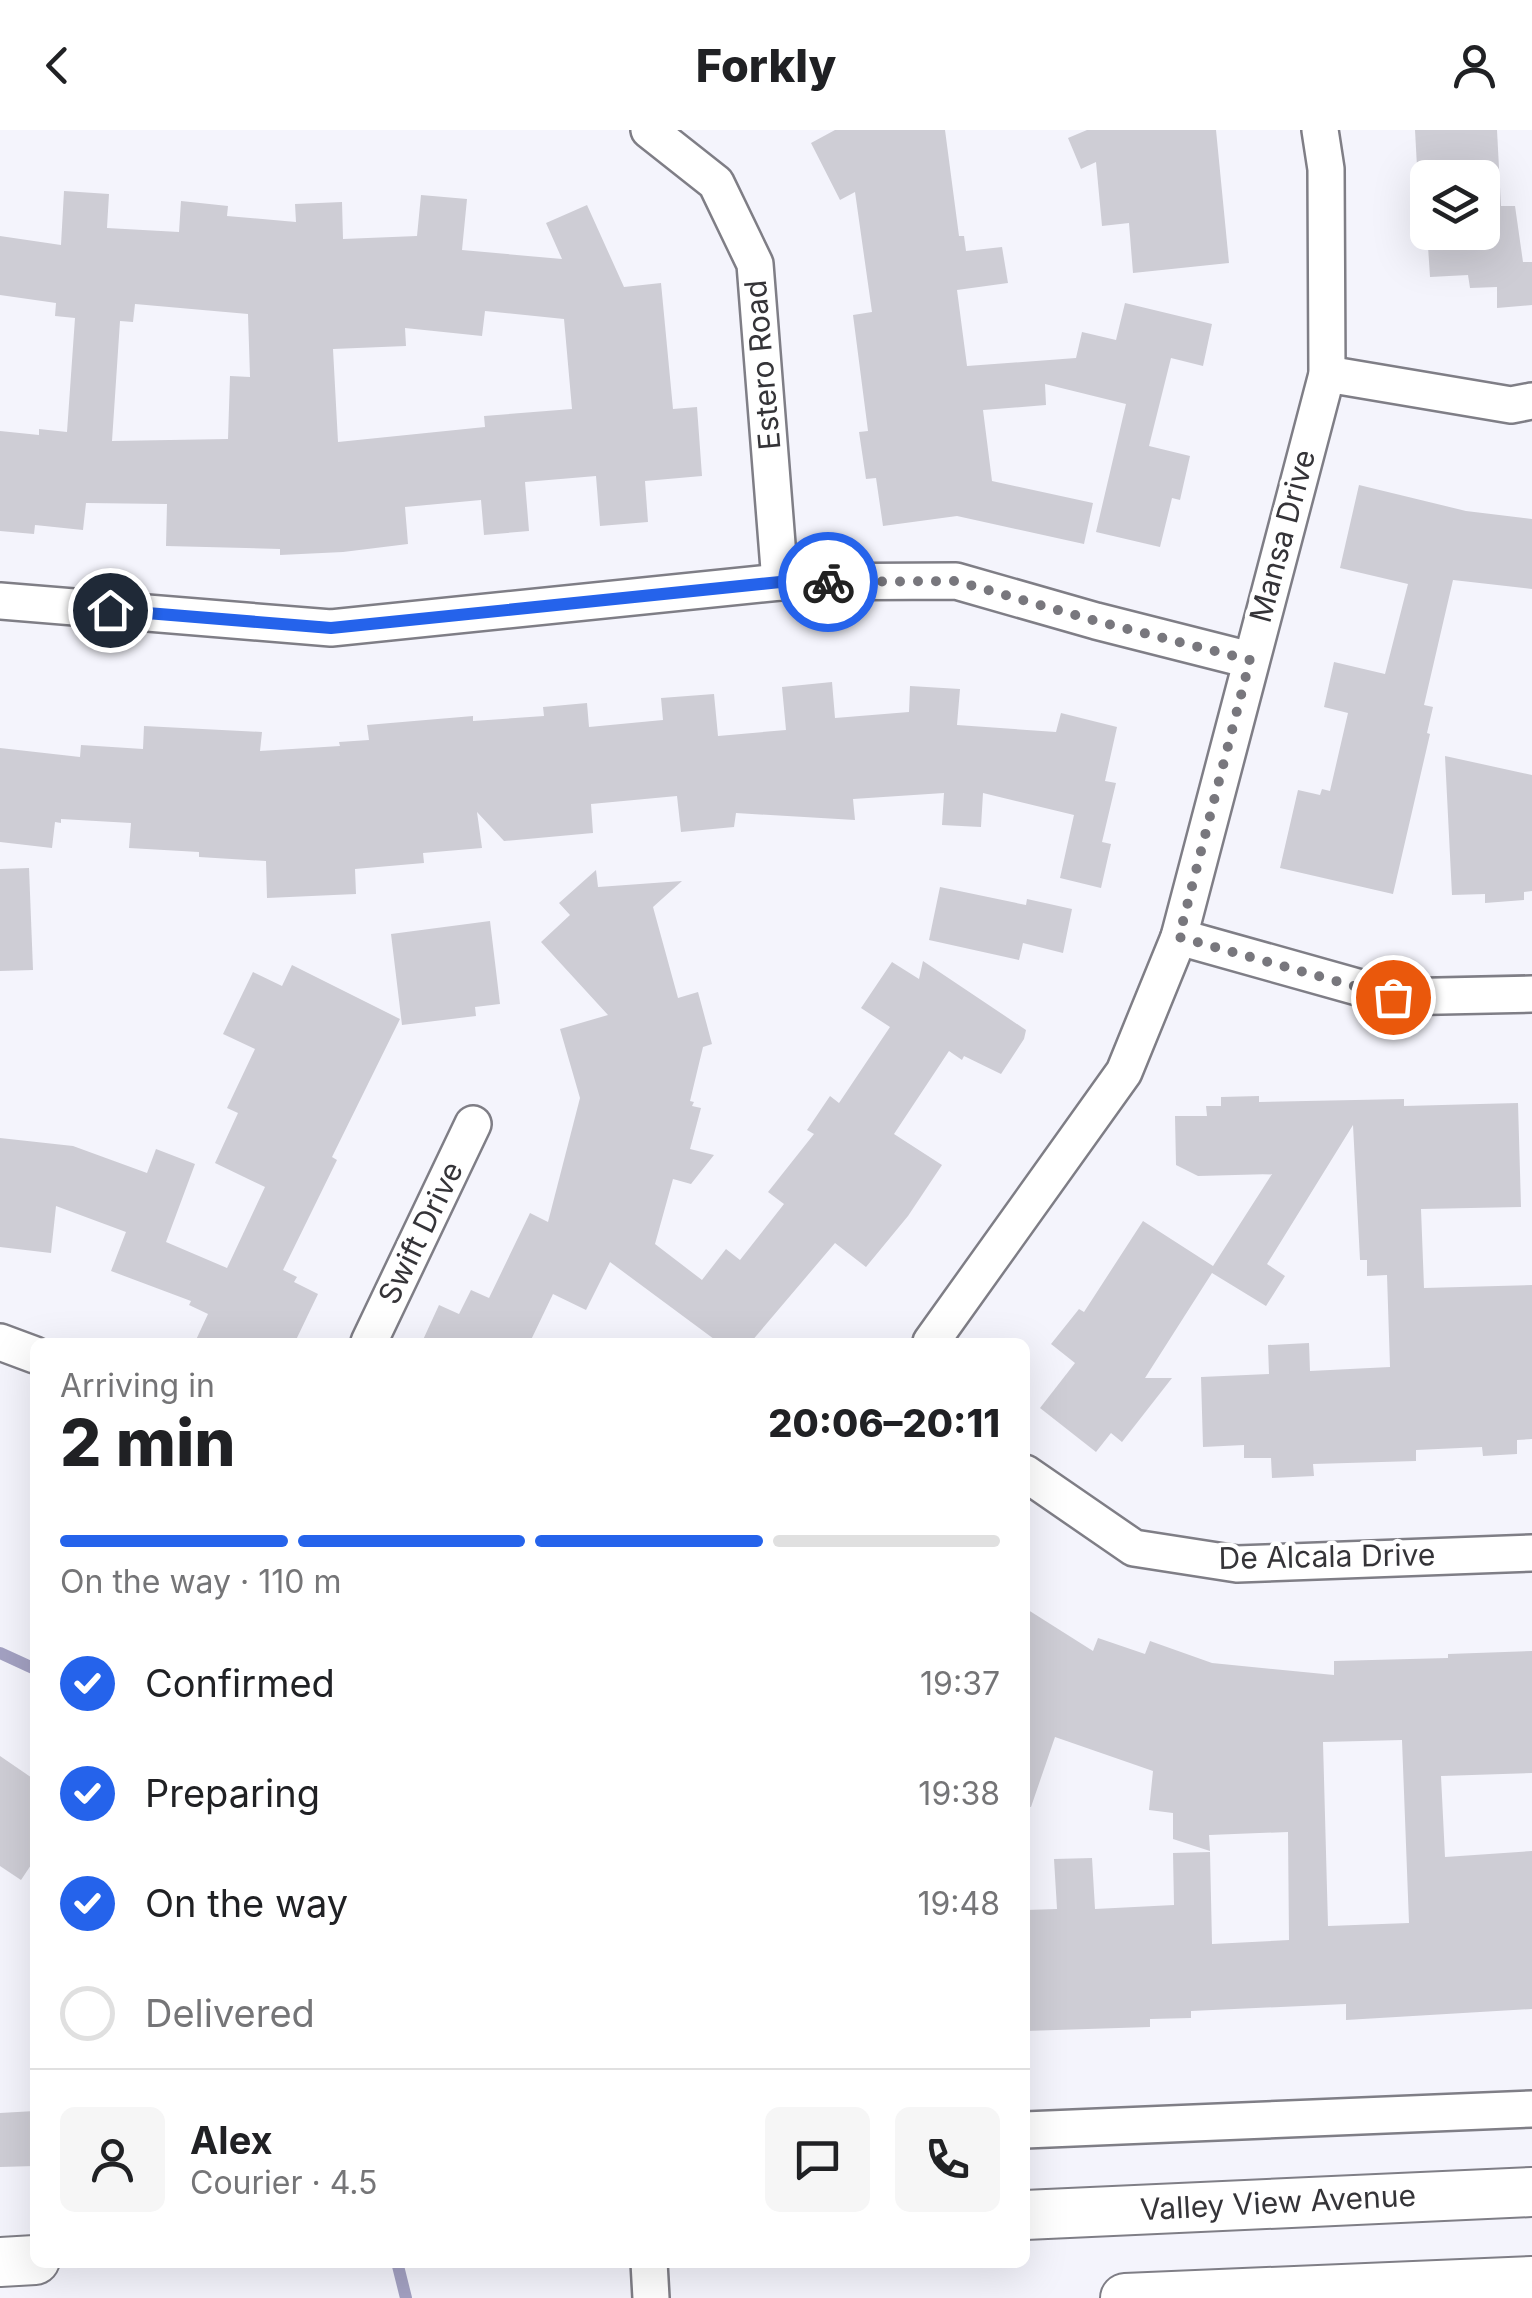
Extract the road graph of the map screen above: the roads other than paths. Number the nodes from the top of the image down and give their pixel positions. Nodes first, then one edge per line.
1 (649, 130) edge
2 (1320, 130) edge
3 (1327, 374) junction
4 (1532, 402) edge
5 (780, 582) junction
6 (0, 601) edge
7 (1250, 660) junction
8 (1179, 937) junction
9 (1532, 994) edge
10 (474, 1124) dead end
11 (371, 1338) edge
12 (934, 1338) edge
13 (0, 1342) edge
14 (30, 1354) edge
15 (1030, 1476) edge
16 (1532, 1553) edge
17 (1532, 2109) edge
18 (1030, 2130) edge
19 (1532, 2192) edge
20 (1030, 2215) edge
21 (30, 2260) edge
22 (0, 2262) edge
23 (649, 2268) edge
24 (1532, 2281) edge
25 (651, 2298) edge
26 (1124, 2298) edge

1 - 5 street, Estero Road
2 - 3 street, Mansa Drive
3 - 4 street
3 - 7 street, Mansa Drive
5 - 6 street
5 - 7 street
7 - 8 street, Mansa Drive
8 - 9 street
8 - 12 street, Mansa Drive
10 - 11 street, Swift Drive
13 - 14 street
15 - 16 street, De Alcala Drive
17 - 18 street
19 - 20 main road, Valley View Avenue
21 - 22 main road
23 - 25 street
24 - 26 main road

